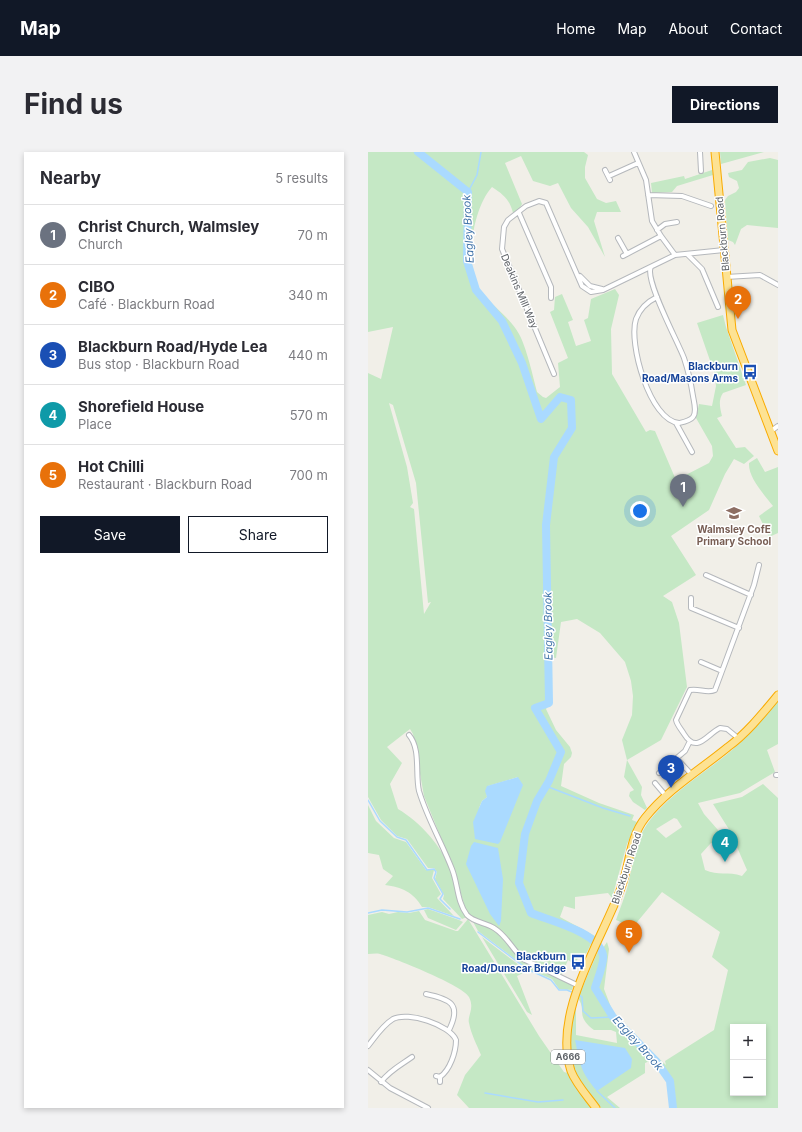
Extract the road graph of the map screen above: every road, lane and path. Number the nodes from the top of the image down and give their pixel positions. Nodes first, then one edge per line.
1 (634, 152) edge
2 (700, 152) edge
3 (715, 152) edge
4 (638, 162) junction
5 (605, 170) dead end
6 (701, 171) dead end
7 (648, 195) junction
8 (711, 206) dead end
9 (520, 213) junction
10 (677, 222) dead end
11 (656, 230) junction
12 (661, 236) junction
13 (620, 240) dead end
14 (724, 250) junction
15 (687, 254) junction
16 (675, 255) junction
17 (652, 267) junction
18 (726, 277) junction
19 (778, 285) edge
20 (551, 298) dead end
21 (657, 298) junction
22 (718, 307) dead end
23 (554, 374) dead end
24 (676, 423) junction
25 (778, 426) edge
26 (771, 431) junction
27 (778, 451) edge
28 (692, 452) dead end
29 (760, 565) dead end
30 (709, 575) dead end
31 (751, 595) junction
32 (692, 598) dead end
33 (691, 608) junction
34 (689, 612) dead end
35 (738, 628) junction
36 (702, 664) dead end
37 (722, 671) junction
38 (778, 695) edge
39 (410, 735) dead end
40 (738, 738) junction
41 (690, 741) junction
42 (680, 762) dead end
43 (659, 773) dead end
44 (692, 775) junction
45 (655, 783) dead end
46 (666, 796) junction
47 (578, 988) junction
48 (426, 994) dead end
49 (449, 1030) junction
50 (368, 1046) edge
51 (412, 1057) dead end
52 (368, 1070) edge
53 (439, 1079) dead end
54 (381, 1082) junction
55 (420, 1106) edge
56 (428, 1108) edge
57 (596, 1108) edge

1 - 4 street
2 - 6 street
3 - 14 highway, Blackburn Road
4 - 5 street
4 - 7 street
7 - 8 street
7 - 11 street
9 - 17 street, Deakins Mill Way
9 - 20 street
9 - 23 street, Deakins Mill Way
10 - 11 street
11 - 12 street
12 - 13 street
12 - 16 street
14 - 15 street
14 - 18 highway, Blackburn Road
15 - 16 street
15 - 22 street
16 - 17 street, Deakins Mill Way
17 - 21 street
18 - 19 street
18 - 26 highway, Blackburn Road
21 - 24 street
21 - 24 street
24 - 28 street
25 - 26 street
26 - 27 highway, Blackburn Road
29 - 31 street
30 - 31 street
31 - 35 street
32 - 33 street
33 - 34 street
33 - 35 street
35 - 37 street
36 - 37 street
37 - 41 street
38 - 40 highway, Blackburn Road / A666
39 - 47 street
40 - 41 street
40 - 44 highway, Blackburn Road / A666
41 - 43 street
42 - 44 street
44 - 46 highway, Blackburn Road / A666
45 - 46 street
46 - 47 highway, Blackburn Road / A666
47 - 57 highway, Blackburn Road / A666
48 - 49 street
49 - 50 street
49 - 53 street
51 - 54 street
52 - 54 street
54 - 55 street
55 - 56 street

